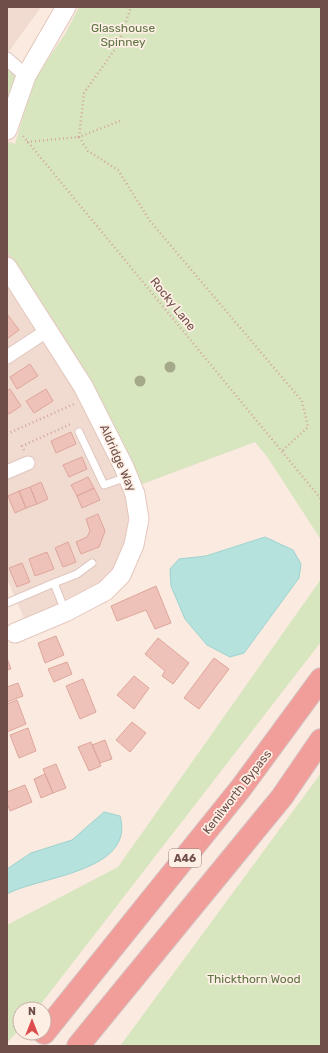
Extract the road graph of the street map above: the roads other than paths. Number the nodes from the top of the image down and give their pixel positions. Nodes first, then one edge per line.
1 (66, 7) edge
2 (7, 59) edge
3 (26, 76) junction
4 (9, 125) edge
5 (8, 269) edge
6 (48, 330) junction
7 (7, 357) edge
8 (79, 432) dead end
9 (28, 463) road end
10 (7, 472) edge
11 (127, 477) junction
12 (92, 563) dead end
13 (54, 583) junction
14 (7, 603) edge
15 (65, 612) junction
16 (16, 633) dead end
17 (321, 679) edge
18 (321, 740) edge
19 (52, 1023) edge
20 (78, 1046) edge

1 - 3 street
2 - 3 street
3 - 4 street
5 - 6 street, Aldridge Way
6 - 7 street
6 - 11 street, Aldridge Way
8 - 11 lane
9 - 10 street
11 - 15 street, Aldridge Way
12 - 13 lane
13 - 14 lane
13 - 15 lane
15 - 16 street, Aldridge Way
17 - 19 highway, Kenilworth Bypass / A46
18 - 20 highway

